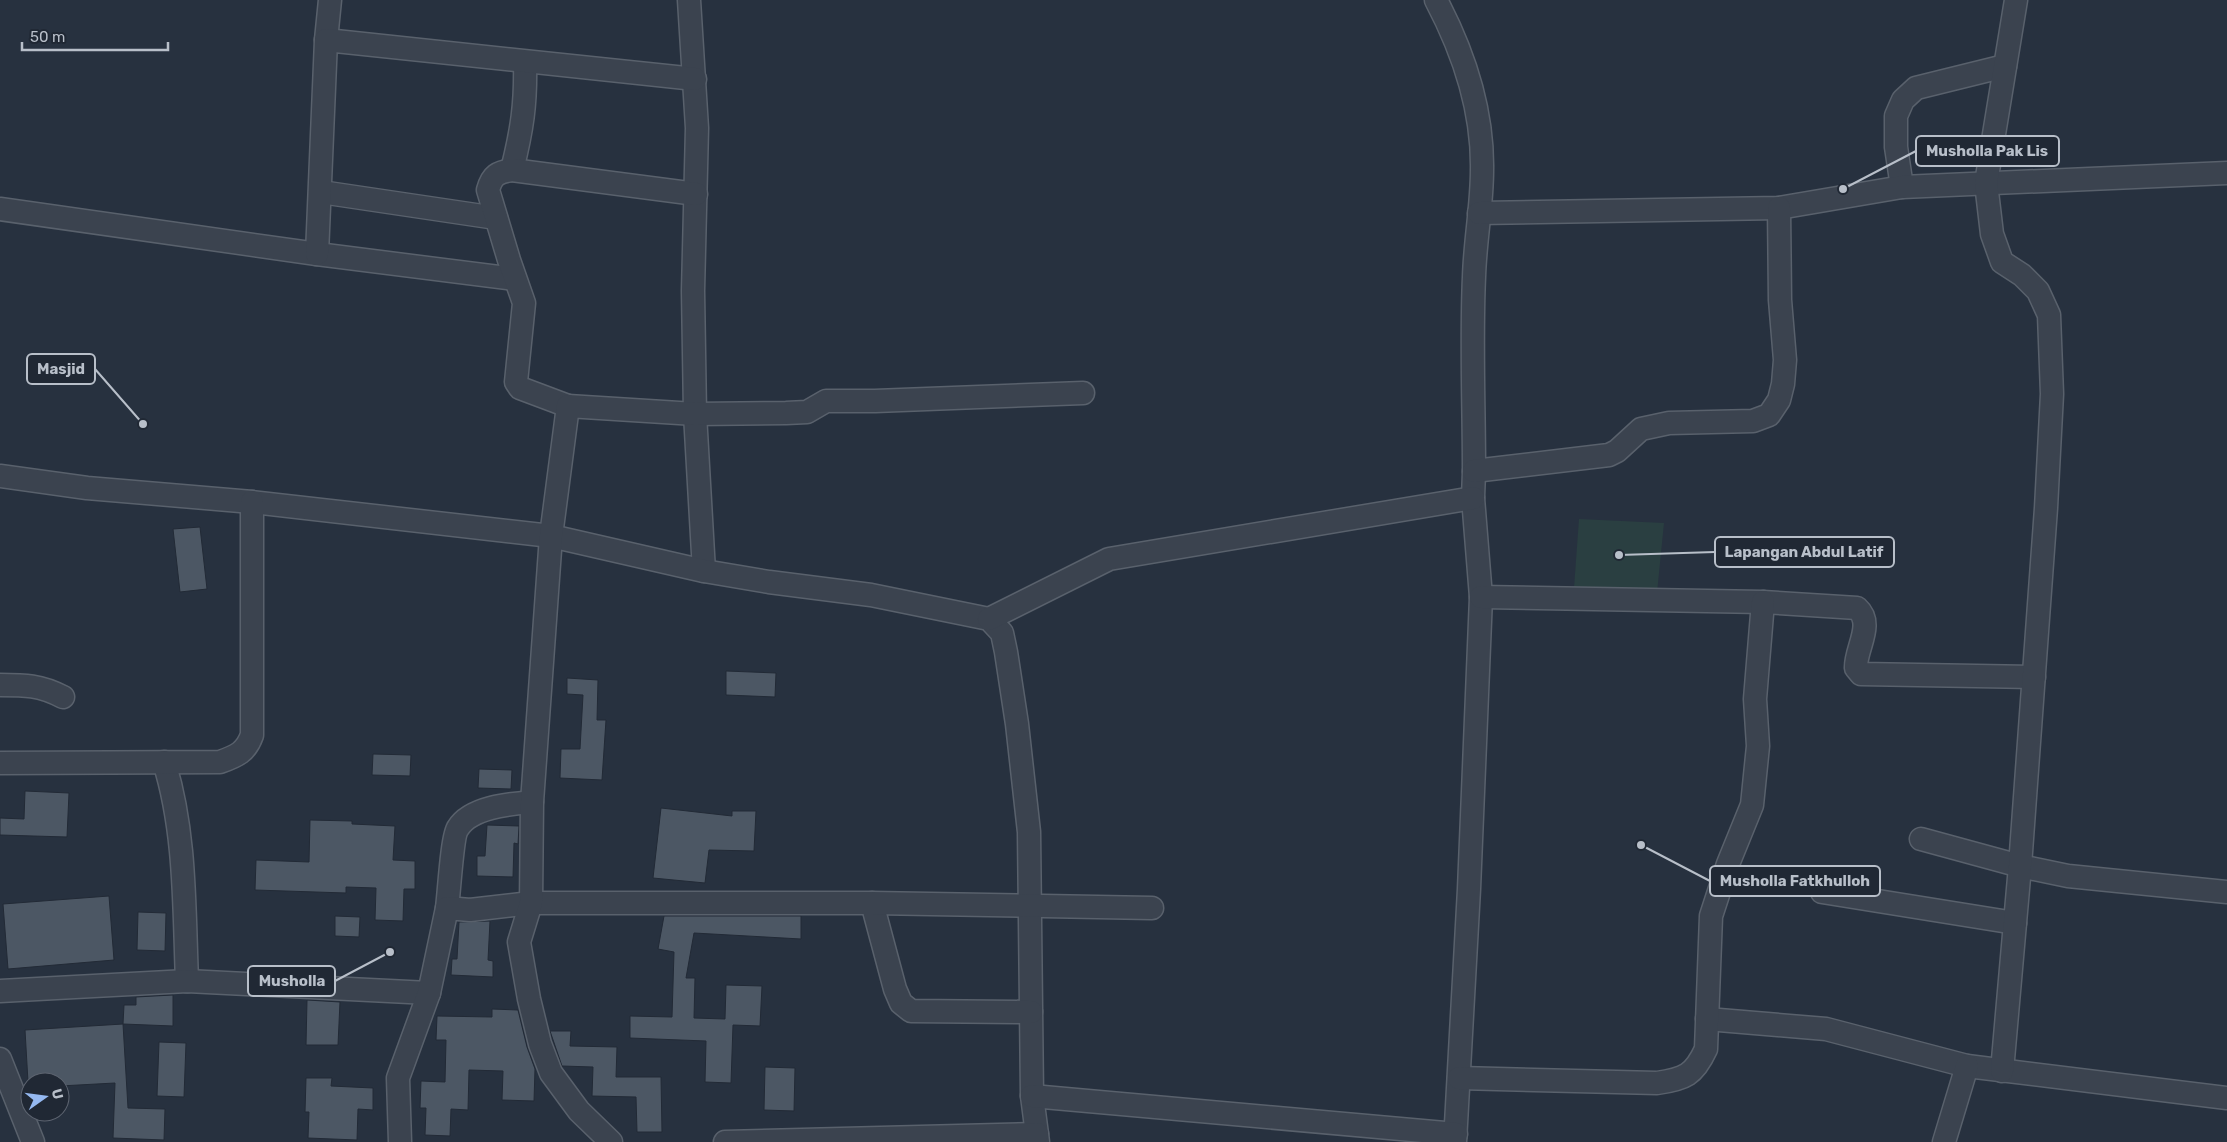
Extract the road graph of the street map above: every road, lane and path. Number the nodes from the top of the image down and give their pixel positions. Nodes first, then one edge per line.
1 (330, 0) edge
2 (689, 0) edge
3 (1436, 0) edge
4 (2016, 0) edge
5 (2025, 0) edge
6 (326, 40) junction
7 (526, 62) junction
8 (2005, 66) junction
9 (695, 79) junction
10 (512, 170) junction
11 (2227, 173) edge
12 (1986, 182) junction
13 (1902, 187) junction
14 (321, 192) junction
15 (696, 194) junction
16 (1779, 208) junction
17 (0, 209) edge
18 (1479, 213) junction
19 (496, 218) junction
20 (317, 254) junction
21 (515, 279) junction
22 (1083, 393) dead end
23 (568, 406) junction
24 (695, 414) junction
25 (1474, 471) junction
26 (0, 476) edge
27 (1473, 498) junction
28 (252, 502) junction
29 (551, 536) junction
30 (704, 571) junction
31 (1481, 597) junction
32 (1763, 602) junction
33 (990, 619) junction
34 (2034, 677) junction
35 (0, 685) edge
36 (63, 697) dead end
37 (164, 762) junction
38 (0, 763) edge
39 (532, 802) junction
40 (1921, 839) dead end
41 (2020, 866) junction
42 (1822, 892) dead end
43 (2227, 892) edge
44 (531, 903) junction
45 (872, 903) junction
46 (1029, 907) junction
47 (447, 908) junction
48 (1152, 908) dead end
49 (2015, 923) junction
50 (187, 981) junction
51 (0, 991) edge
52 (429, 993) junction
53 (1031, 1012) junction
54 (1707, 1019) junction
55 (0, 1059) edge
56 (1967, 1066) junction
57 (2002, 1071) junction
58 (1459, 1078) junction
59 (1032, 1096) junction
60 (2227, 1098) edge
61 (1038, 1138) edge
62 (1456, 1138) edge
63 (33, 1142) edge
64 (400, 1142) edge
65 (611, 1142) edge
66 (725, 1142) edge
67 (1944, 1142) edge

1 - 6 street
2 - 9 street
3 - 18 street
4 - 5 street
4 - 8 street
6 - 7 street
6 - 14 street
7 - 9 street
7 - 10 street
8 - 12 street
8 - 13 street
9 - 15 street
10 - 15 street
10 - 19 street
11 - 12 street
12 - 13 street
12 - 34 street
13 - 16 street
14 - 19 street
14 - 20 street
15 - 24 street
16 - 18 street
16 - 25 street
17 - 20 street
18 - 25 street
19 - 21 street
20 - 21 street
21 - 23 street
22 - 24 street
23 - 24 street
23 - 29 street
24 - 30 street
25 - 27 street
26 - 28 street
27 - 31 street
27 - 33 street
28 - 29 street
28 - 37 street
29 - 30 street
29 - 39 street
30 - 33 street
31 - 32 street
31 - 58 street
32 - 34 street
32 - 54 street
33 - 46 street
34 - 41 street
35 - 36 street
37 - 38 street
37 - 50 street
39 - 44 street
39 - 47 street
40 - 41 street
41 - 43 street
41 - 49 street
42 - 49 street
44 - 45 street
44 - 47 street
44 - 65 street
45 - 46 street
45 - 53 street
46 - 48 street
46 - 53 street
47 - 52 street
49 - 57 street
50 - 51 street
50 - 52 street
52 - 64 street
53 - 59 street
54 - 56 street
54 - 58 street
55 - 63 street
56 - 57 street
56 - 67 street
57 - 60 street
58 - 62 street
59 - 61 street
59 - 62 street
61 - 66 street

